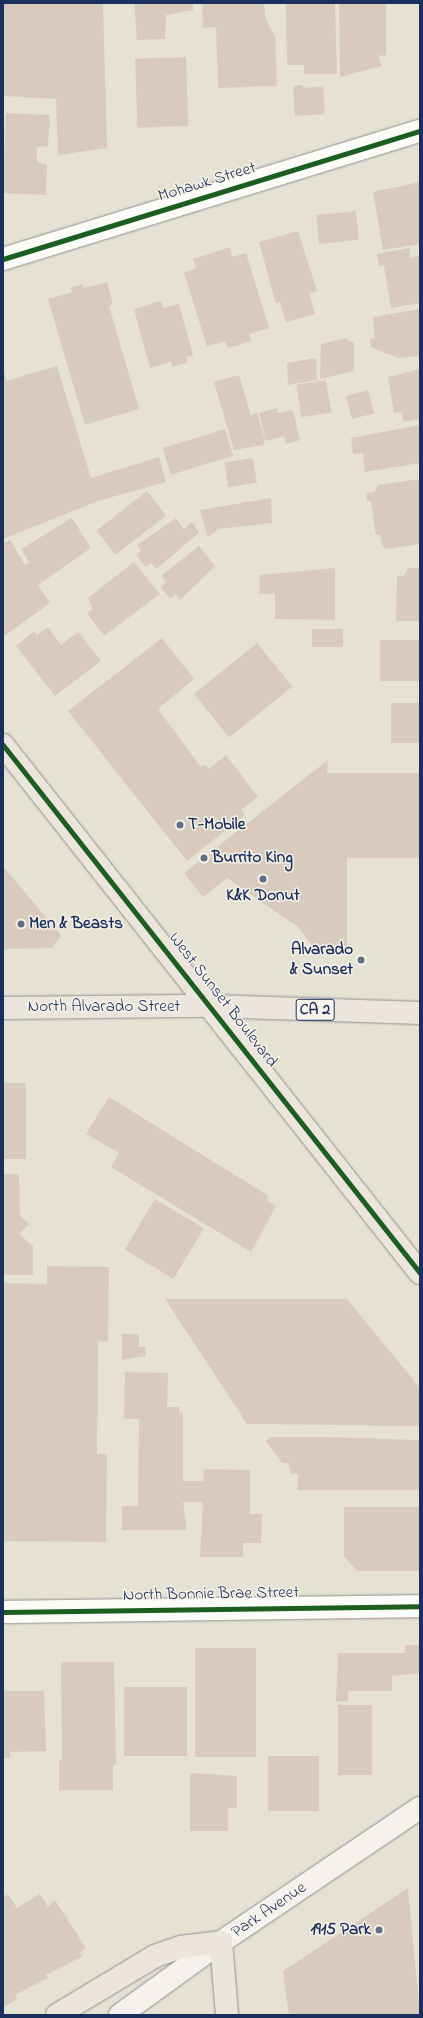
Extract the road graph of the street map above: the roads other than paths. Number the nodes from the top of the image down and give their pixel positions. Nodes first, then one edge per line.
1 (420, 131) edge
2 (3, 259) edge
3 (3, 745) edge
4 (210, 1006) junction
5 (3, 1008) edge
6 (420, 1013) edge
7 (420, 1273) edge
8 (420, 1606) edge
9 (3, 1612) edge
10 (420, 1808) edge
11 (221, 1942) junction
12 (57, 2015) edge
13 (120, 2015) edge
14 (227, 2015) edge

1 - 2 street, Mohawk Street
3 - 4 main road, West Sunset Boulevard
4 - 5 main road, North Alvarado Street / CA 2
4 - 6 main road, North Alvarado Street / CA 2
4 - 7 main road, West Sunset Boulevard
8 - 9 street, North Bonnie Brae Street
10 - 11 street, Park Avenue
11 - 12 main road
11 - 13 street, Park Avenue
11 - 14 main road

